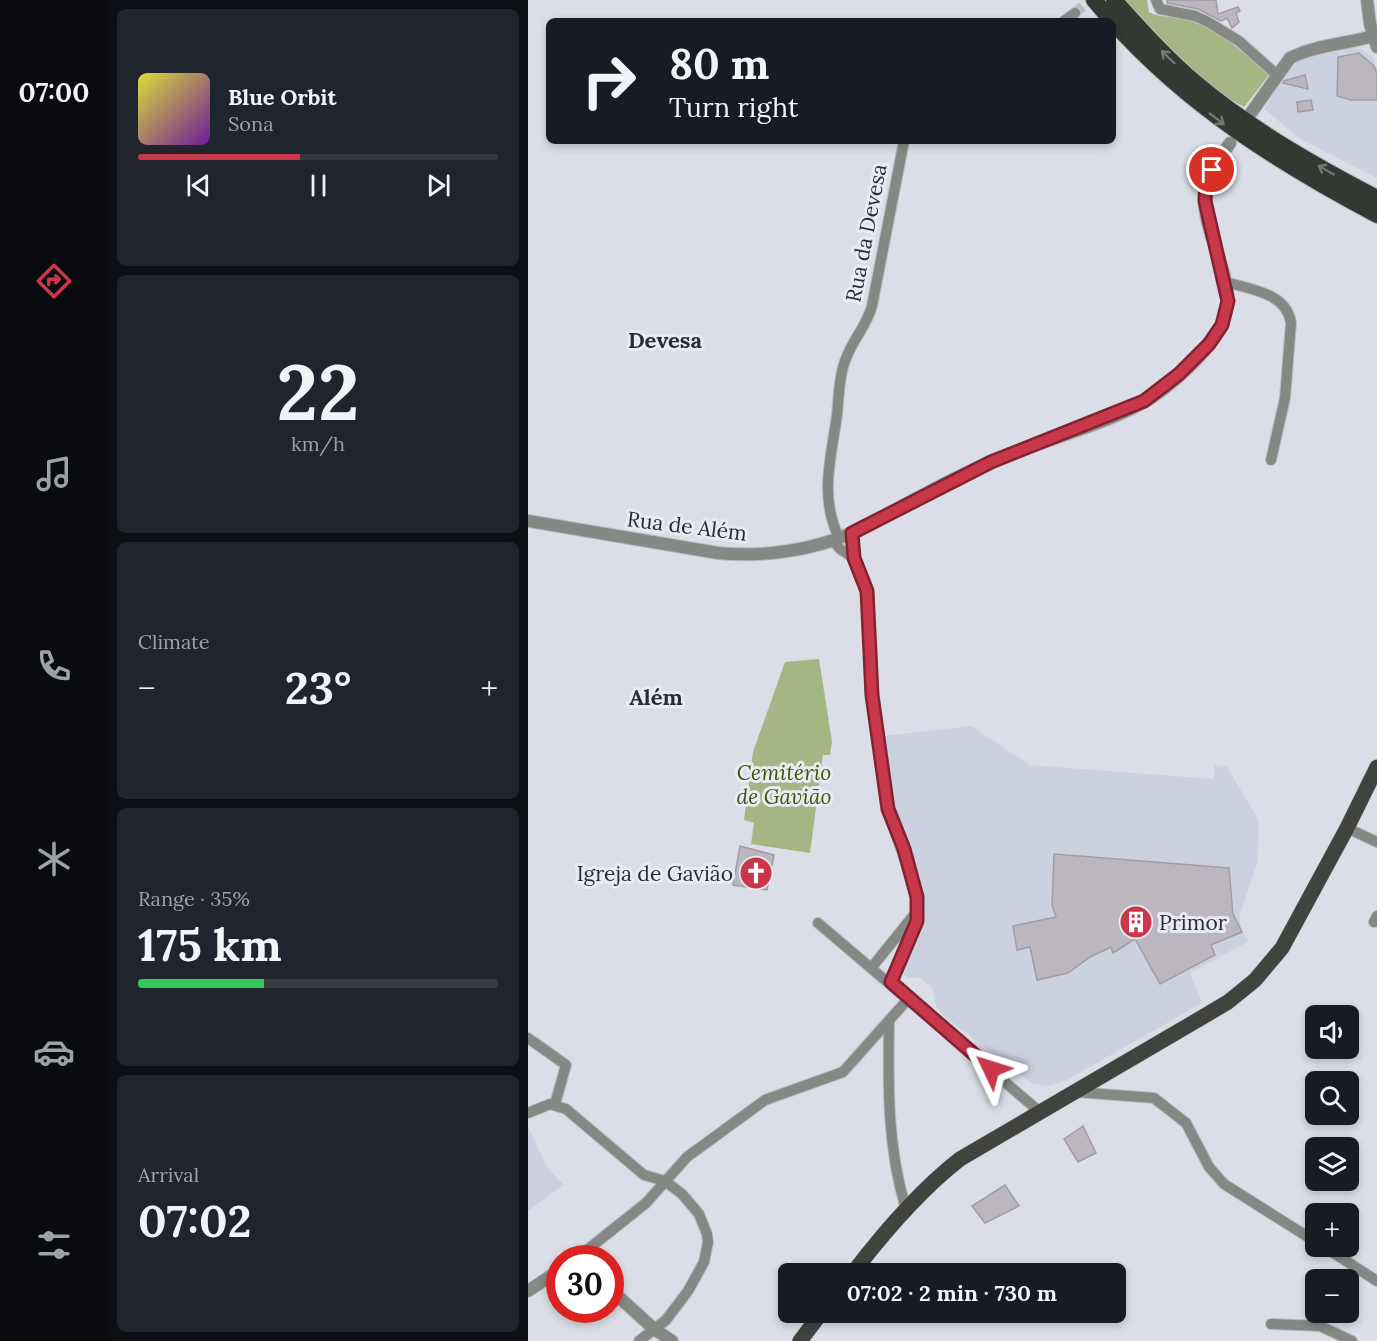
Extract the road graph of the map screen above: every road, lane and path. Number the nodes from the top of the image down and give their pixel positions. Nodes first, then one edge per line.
1 (1094, 0) edge
2 (1114, 0) edge
3 (1156, 0) edge
4 (1367, 0) edge
5 (1075, 13) tunnel mouth
6 (1068, 18) edge
7 (1109, 18) edge
8 (1116, 26) edge
9 (1375, 41) edge
10 (1276, 74) junction
11 (1251, 113) dead end
12 (1230, 142) dead end
13 (903, 144) edge
14 (1377, 198) edge
15 (1377, 216) edge
16 (1225, 282) junction
17 (1270, 460) dead end
18 (528, 521) edge
19 (852, 533) junction
20 (836, 539) junction
21 (854, 558) junction
22 (1377, 767) edge
23 (1347, 828) junction
24 (1377, 842) edge
25 (918, 907) junction
26 (818, 923) dead end
27 (872, 967) junction
28 (891, 982) junction
29 (909, 998) junction
30 (889, 1021) junction
31 (528, 1038) edge
32 (1075, 1092) junction
33 (555, 1104) junction
34 (1040, 1112) junction
35 (528, 1113) edge
36 (665, 1181) junction
37 (906, 1209) junction
38 (1305, 1235) edge
39 (593, 1245) edge
40 (1340, 1257) edge
41 (861, 1263) edge
42 (546, 1280) edge
43 (1377, 1281) edge
44 (528, 1292) edge
45 (624, 1302) edge
46 (814, 1323) edge
47 (1271, 1324) dead end
48 (654, 1329) junction
49 (639, 1341) edge
50 (672, 1341) edge
51 (800, 1341) edge
52 (1352, 1341) edge

1 - 7 highway
14 -> 2 highway
3 - 10 street
4 - 9 street
5 - 6 street
8 -> 15 highway
9 - 10 street
10 - 11 street
12 - 16 street, Rua de Além
13 - 20 street, Rua da Devesa
16 - 17 street
16 - 19 street, Rua de Além
18 - 20 street, Rua de Além
19 - 20 street, Rua de Além
19 - 21 street
20 - 21 street
21 - 25 street
22 - 23 main road
23 - 24 street
23 - 32 main road
25 - 27 street
25 - 28 street
26 - 27 street
27 - 28 street
28 - 29 street
29 - 30 street
29 - 34 street
30 - 36 street
30 - 37 street
31 - 33 street
32 - 34 main road
32 - 38 street
33 - 35 street
33 - 36 street
34 - 37 main road
36 - 39 street
36 - 48 street
37 - 41 main road
40 - 43 street
42 - 44 street
45 - 48 street
46 - 51 main road
47 - 52 street
48 - 49 street
48 - 50 street

